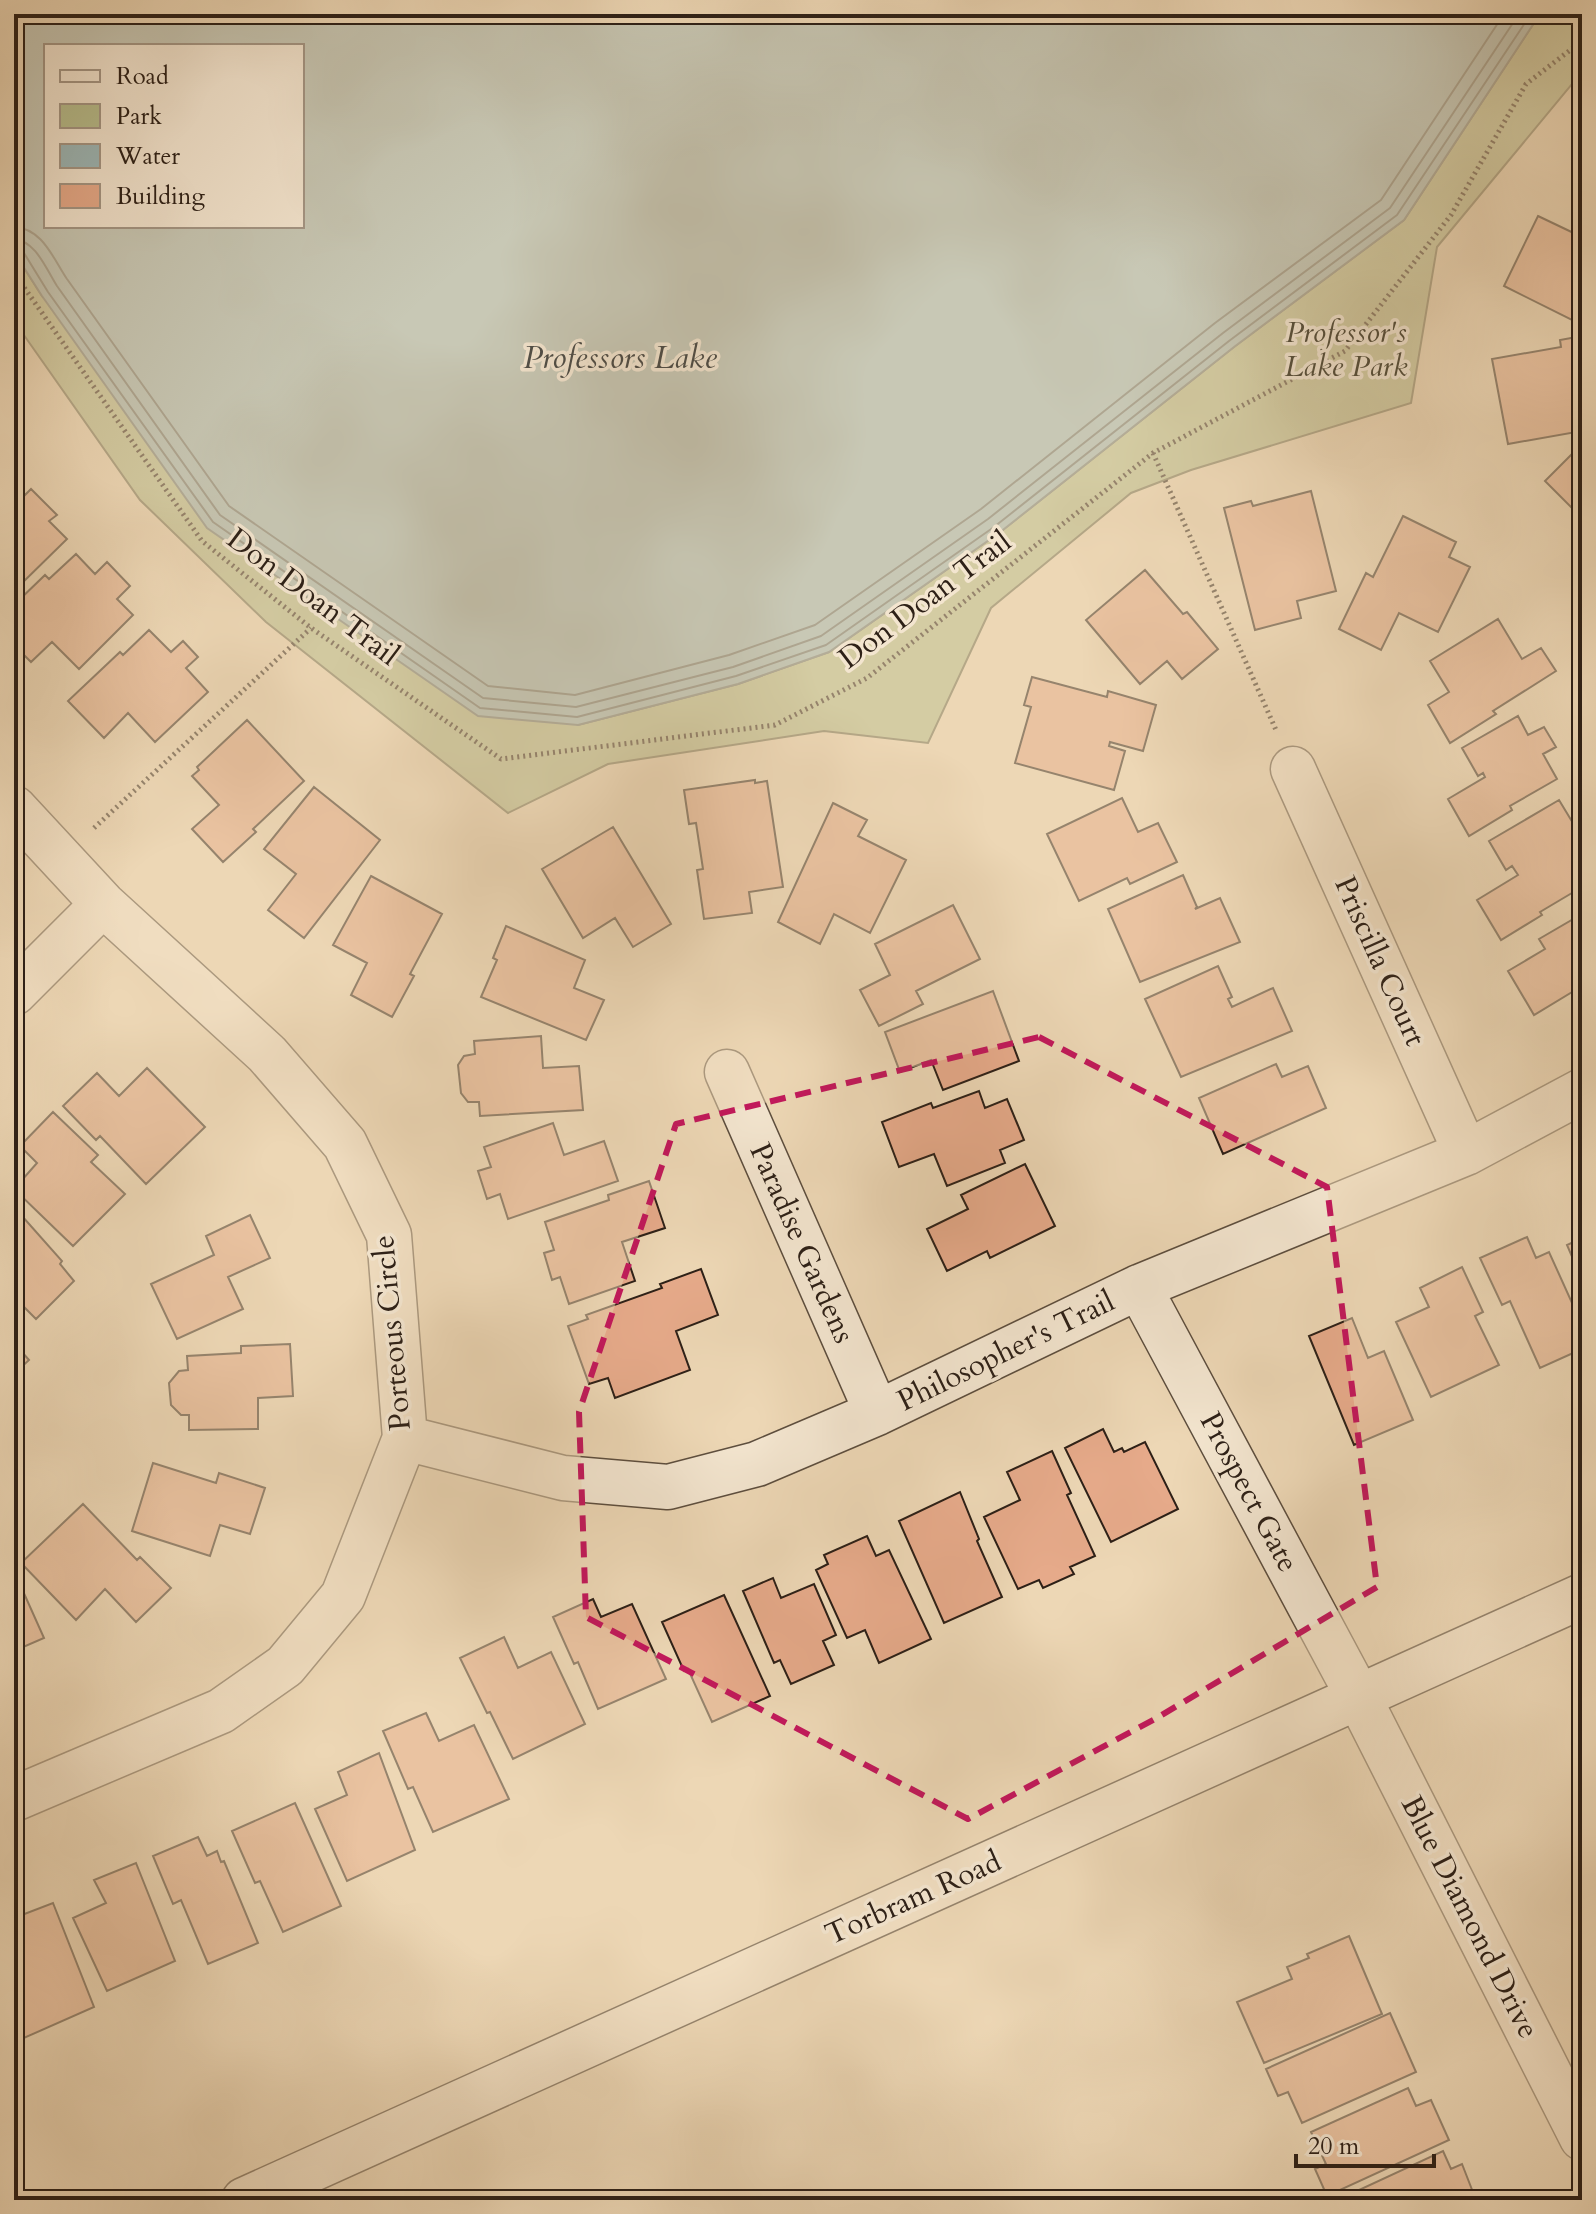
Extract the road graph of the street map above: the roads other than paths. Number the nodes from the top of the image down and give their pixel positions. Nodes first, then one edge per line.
1 (1293, 769) road end
2 (14, 808) edge
3 (103, 904) junction
4 (14, 993) edge
5 (727, 1072) dead end
6 (1582, 1091) edge
7 (1466, 1153) junction
8 (1139, 1287) junction
9 (877, 1413) junction
10 (405, 1438) junction
11 (1582, 1596) edge
12 (1358, 1696) junction
13 (14, 1799) edge
14 (1582, 2138) edge
15 (244, 2200) edge

1 - 7 street, Priscilla Court
2 - 3 street, Porteous Circle
3 - 4 street
3 - 10 street, Porteous Circle
5 - 9 street, Paradise Gardens
6 - 7 street, Philosopher's Trail
7 - 8 street, Philosopher's Trail
8 - 9 street, Philosopher's Trail
8 - 12 street, Prospect Gate
9 - 10 street, Philosopher's Trail
10 - 13 street, Porteous Circle
11 - 12 street, Torbram Road
12 - 14 street, Blue Diamond Drive
12 - 15 street, Torbram Road

